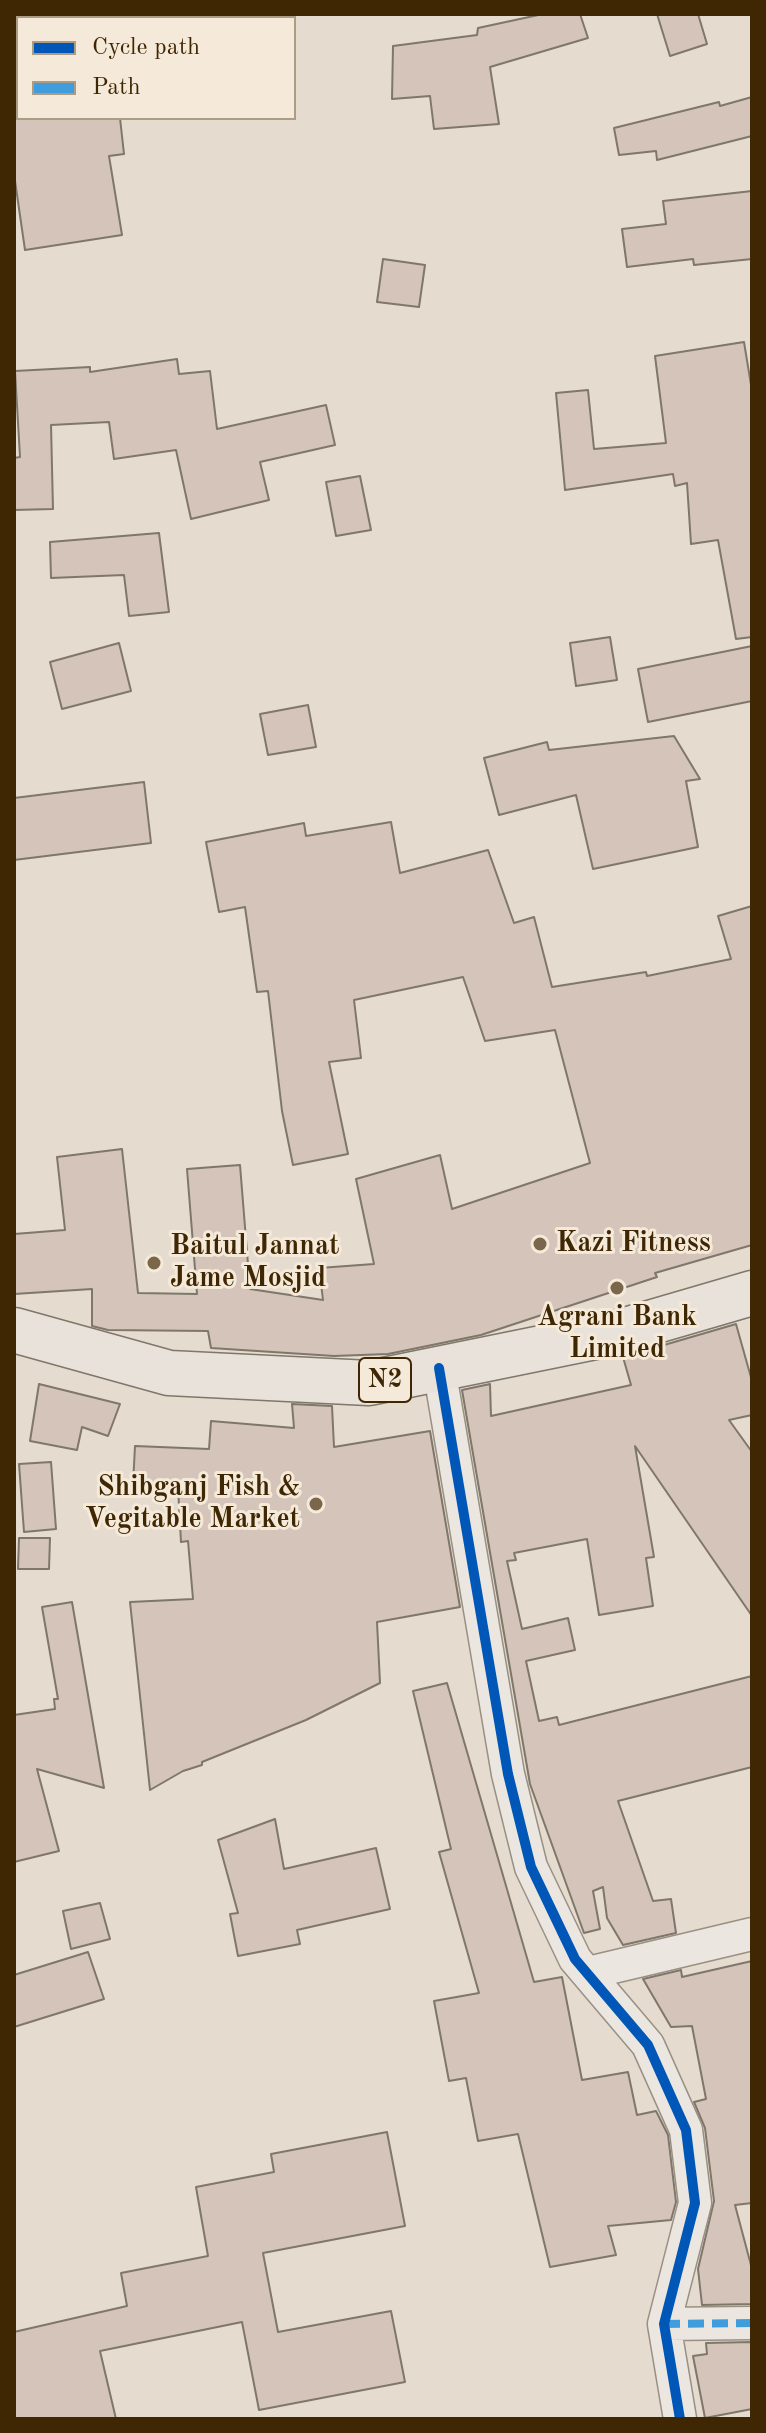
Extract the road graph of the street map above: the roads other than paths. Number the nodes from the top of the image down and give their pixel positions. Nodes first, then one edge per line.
1 (752, 1293) edge
2 (14, 1330) edge
3 (439, 1368) junction
4 (752, 1934) edge
5 (588, 1973) junction
6 (752, 2323) edge
7 (664, 2324) junction
8 (680, 2419) edge

1 - 3 highway, N2
2 - 3 highway, N2
3 - 5 street
4 - 5 street
5 - 7 street
6 - 7 street
7 - 8 street

